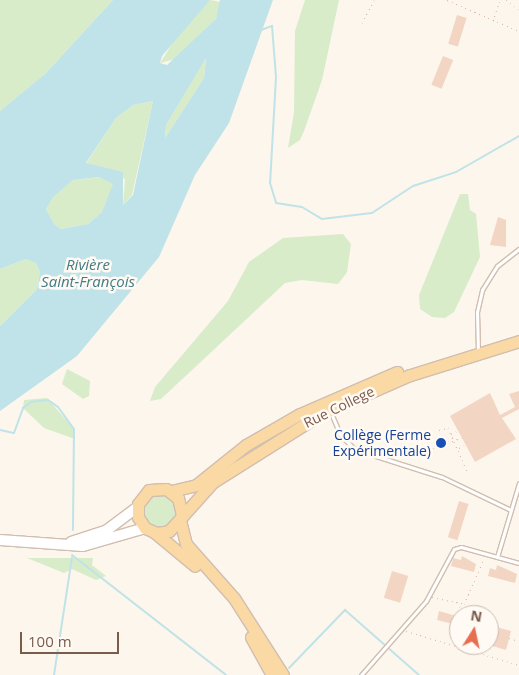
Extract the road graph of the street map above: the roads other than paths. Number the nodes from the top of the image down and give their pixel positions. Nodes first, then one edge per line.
1 (519, 249) edge
2 (519, 340) edge
3 (477, 350) junction
4 (330, 410) junction
5 (519, 483) edge
6 (171, 491) junction
7 (517, 494) edge
8 (137, 507) junction
9 (511, 510) junction
10 (181, 518) junction
11 (150, 530) junction
12 (0, 540) edge
13 (50, 544) junction
14 (497, 557) junction
15 (519, 564) edge
16 (272, 675) edge
17 (283, 675) edge
18 (361, 675) edge

1 - 3 lane
2 - 3 main road, Rue College
3 - 4 main road, Rue College
3 - 6 main road, Rue College
4 - 9 lane
4 - 10 main road, Rue College
5 - 7 lane
6 - 8 main road, Rue College
6 - 10 main road
7 - 9 lane
8 - 11 main road
8 - 13 main road, Rue College
9 - 14 lane
10 - 11 main road, Rue College
10 - 17 main road
11 - 13 main road, Rue College
11 - 16 main road
12 - 13 main road, Rue College
14 - 15 lane
14 - 18 lane

